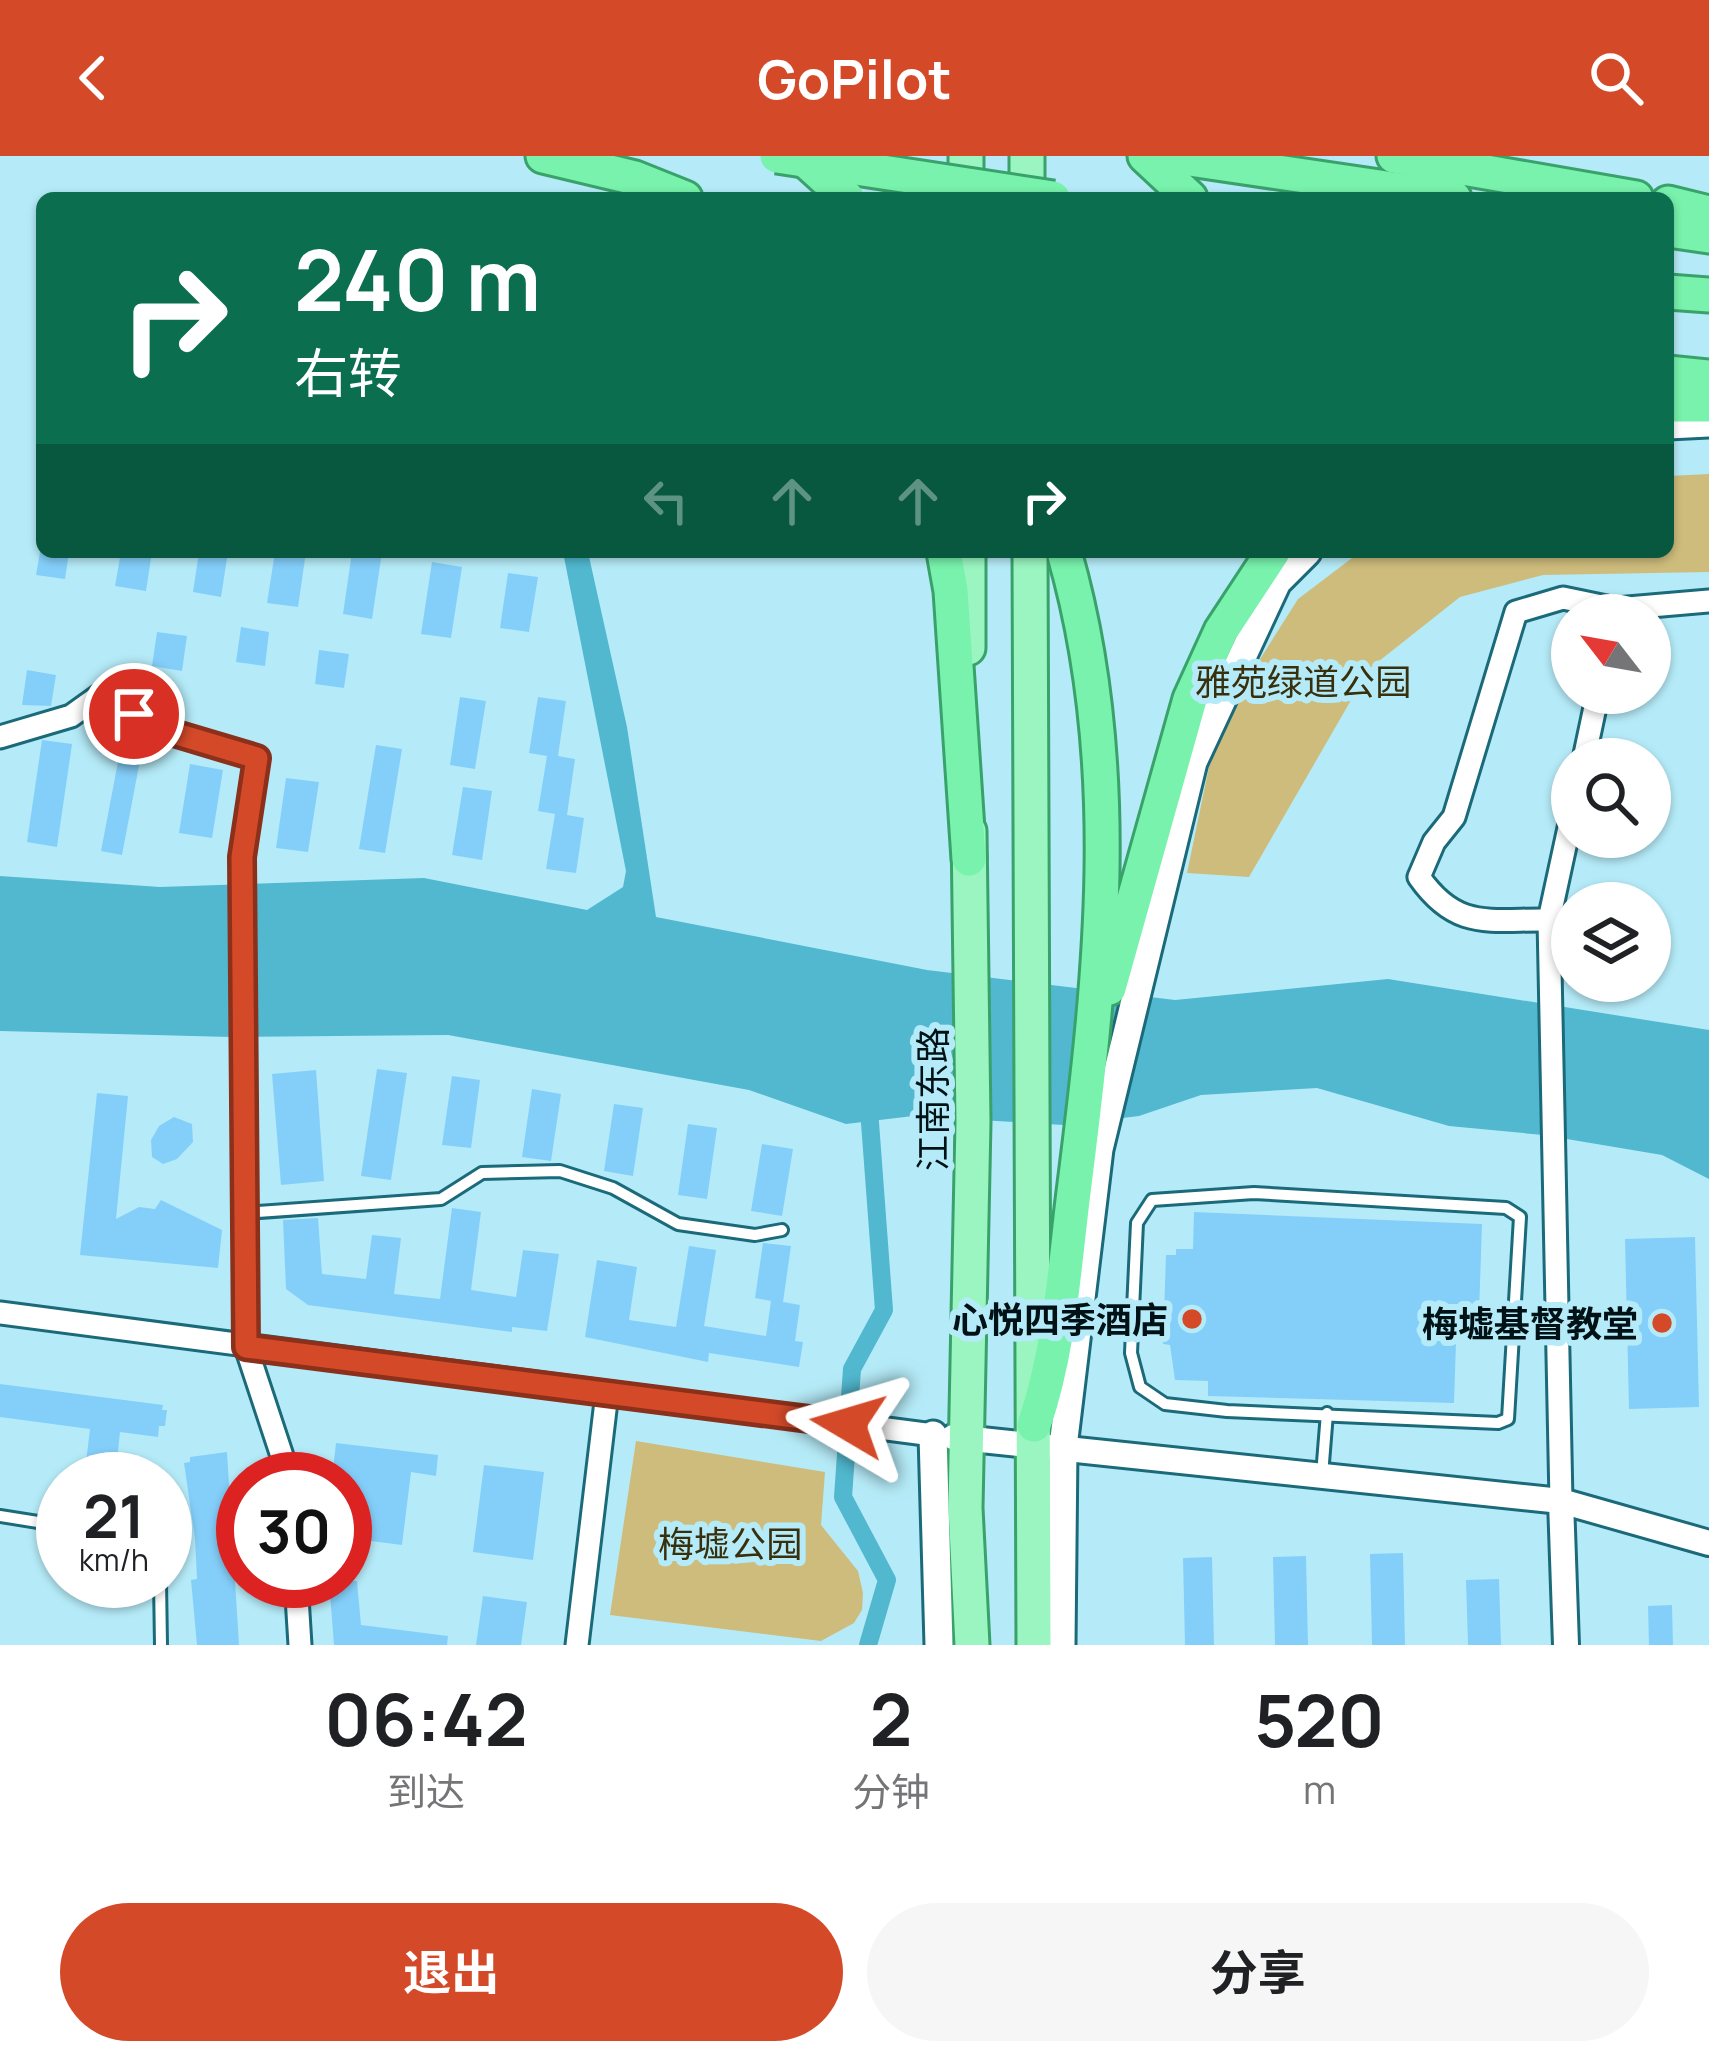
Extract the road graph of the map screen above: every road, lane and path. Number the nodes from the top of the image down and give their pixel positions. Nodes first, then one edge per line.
1 (543, 156) edge
2 (777, 156) edge
3 (800, 156) edge
4 (966, 156) edge
5 (1028, 156) edge
6 (1145, 156) edge
7 (1169, 156) edge
8 (1394, 156) edge
9 (670, 192) edge
10 (841, 192) edge
11 (966, 192) edge
12 (1014, 192) edge
13 (1027, 192) edge
14 (1184, 192) edge
15 (1413, 192) edge
16 (1601, 192) edge
17 (1674, 374) edge
18 (1709, 377) edge
19 (1674, 405) edge
20 (1709, 405) edge
21 (1709, 424) edge
22 (1674, 425) edge
23 (945, 558) edge
24 (968, 558) edge
25 (1030, 558) edge
26 (1065, 558) edge
27 (1269, 558) edge
28 (1301, 558) edge
29 (1709, 601) edge
30 (1551, 602) edge
31 (1671, 605) edge
32 (0, 737) edge
33 (1563, 858) edge
34 (969, 859) junction
35 (1550, 920) junction
36 (1104, 974) junction
37 (245, 1213) junction
38 (782, 1230) dead end
39 (0, 1313) edge
40 (1558, 1317) junction
41 (1517, 1326) junction
42 (246, 1347) junction
43 (607, 1393) junction
44 (1327, 1413) junction
45 (950, 1437) junction
46 (1044, 1438) junction
47 (281, 1452) edge
48 (1322, 1475) junction
49 (1561, 1501) junction
50 (0, 1516) edge
51 (36, 1522) edge
52 (1709, 1544) edge
53 (160, 1608) edge
54 (298, 1608) edge
55 (161, 1645) edge
56 (300, 1645) edge
57 (577, 1645) edge
58 (939, 1645) edge
59 (972, 1645) edge
60 (1034, 1645) edge
61 (1060, 1645) edge
62 (1566, 1645) edge

1 - 9 highway
2 - 12 highway, bridge
3 - 10 highway, bridge
4 - 11 main road
5 - 13 main road
6 - 14 highway
7 - 15 highway
8 - 16 highway
17 - 18 highway
19 - 20 highway
21 - 22 main road
23 - 34 highway
24 - 34 main road, 江南东路
25 - 46 main road
26 - 36 highway
27 - 36 highway
28 - 46 main road
29 - 31 street
30 - 35 street
32 - 37 street
33 - 35 street
34 - 45 main road, 江南东路
35 - 40 street
36 - 46 highway
37 - 38 lane
37 - 42 street
39 - 42 street
40 - 41 lane
40 - 49 street
41 - 44 lane
41 - 44 lane
42 - 43 street
42 - 47 street
43 - 45 street
43 - 57 street
44 - 48 lane
45 - 46 street
45 - 58 main road
45 - 59 main road, 江南东路
46 - 48 street
46 - 60 main road
46 - 61 main road
48 - 49 street
49 - 52 street
49 - 62 street
50 - 51 lane
53 - 55 lane
54 - 56 street

